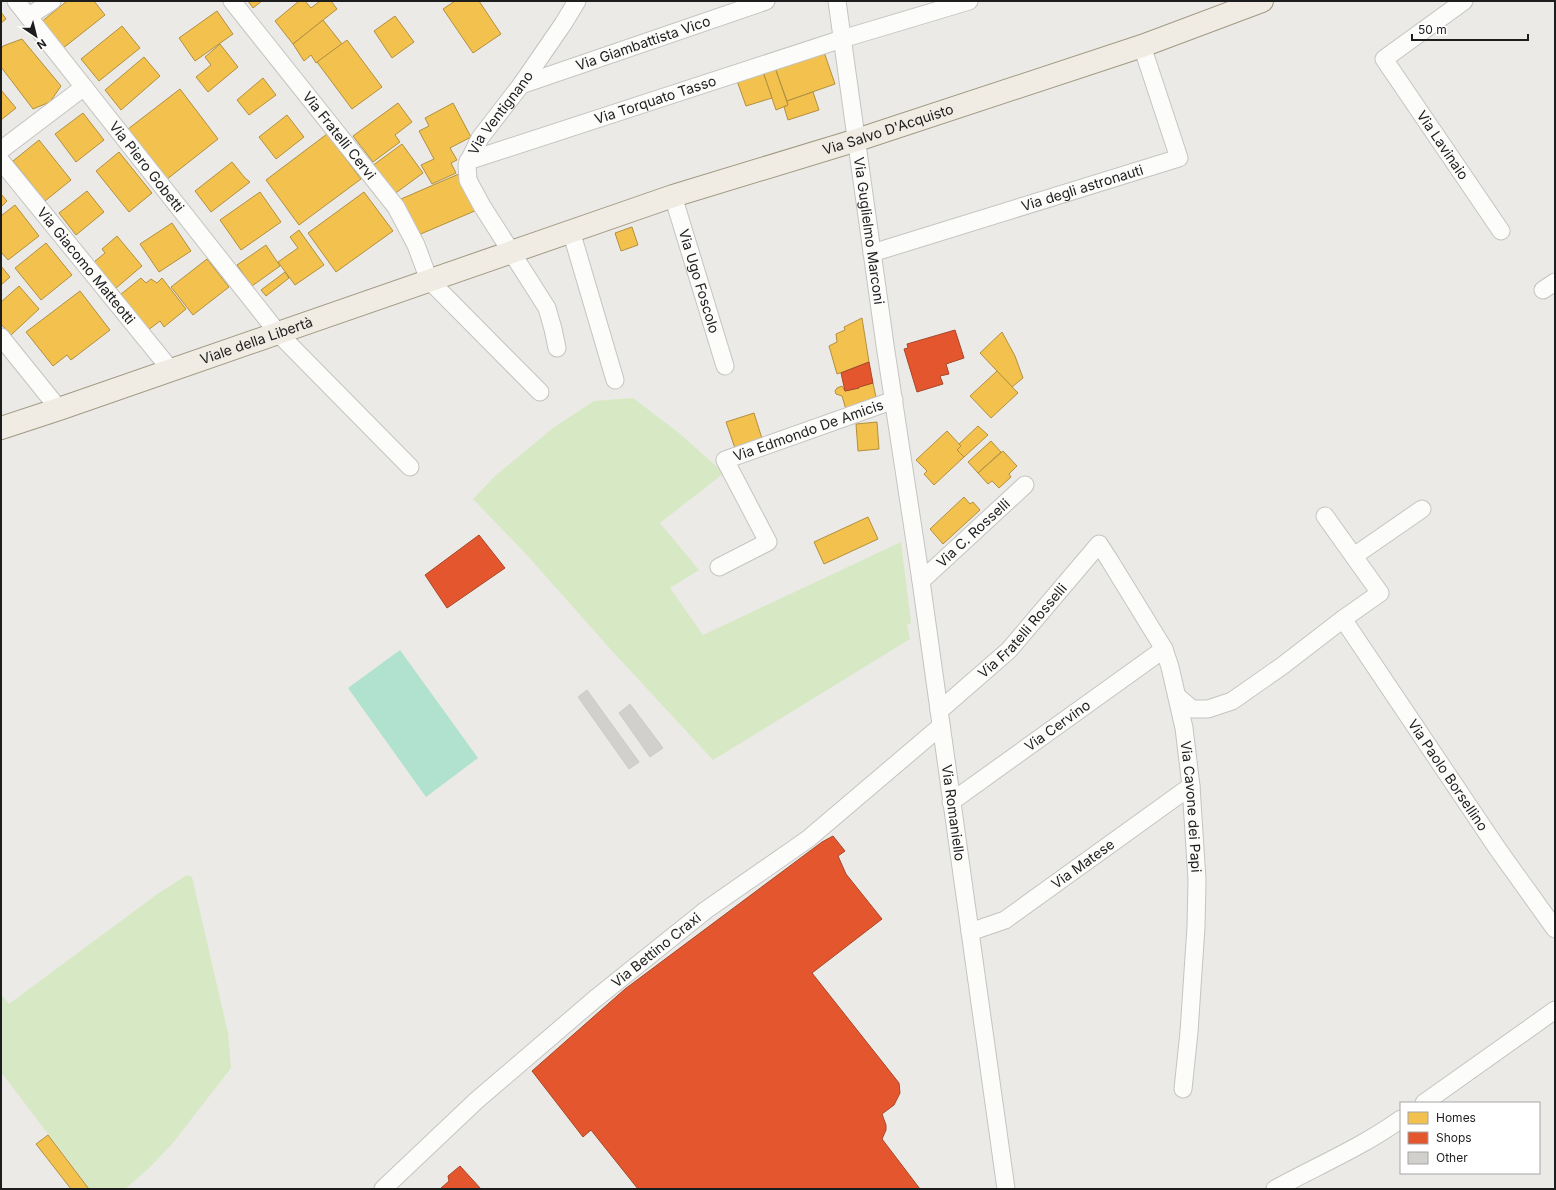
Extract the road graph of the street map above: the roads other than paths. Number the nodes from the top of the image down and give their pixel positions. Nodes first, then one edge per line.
1 (16, 1) edge
2 (52, 1) edge
3 (232, 1) edge
4 (577, 1) edge
5 (766, 1) edge
6 (837, 1) edge
7 (969, 1) edge
8 (1262, 1) edge
9 (1464, 1) edge
10 (29, 16) junction
11 (842, 39) junction
12 (1142, 46) junction
13 (521, 85) junction
14 (84, 87) junction
15 (857, 140) junction
16 (1, 150) edge
17 (1, 161) edge
18 (468, 161) junction
19 (673, 196) junction
20 (571, 231) junction
21 (1501, 231) dead end
22 (511, 251) junction
23 (872, 253) junction
24 (429, 280) junction
25 (278, 333) junction
26 (1, 337) edge
27 (557, 348) dead end
28 (725, 366) dead end
29 (171, 370) junction
30 (615, 380) dead end
31 (540, 392) dead end
32 (894, 400) junction
33 (59, 409) junction
34 (1, 428) edge
35 (899, 438) joint
36 (410, 467) dead end
37 (1025, 485) dead end
38 (1422, 509) dead end
39 (1325, 516) dead end
40 (1099, 544) joint
41 (1354, 556) junction
42 (719, 567) dead end
43 (921, 581) junction
44 (1343, 619) junction
45 (1164, 649) junction
46 (1178, 697) junction
47 (940, 718) junction
48 (1191, 786) junction
49 (951, 802) junction
50 (1555, 929) edge
51 (970, 932) junction
52 (1555, 1010) edge
53 (1183, 1089) dead end
54 (1425, 1102) edge
55 (1400, 1120) edge
56 (384, 1189) edge
57 (1006, 1189) edge
58 (1275, 1189) edge

1 - 10 street, Via Piero Gobetti
2 - 10 street
3 - 24 street, Via Fratelli Cervi
4 - 13 street, Via Ventignano
5 - 13 street, Via Giambattista Vico
6 - 11 street, Via Guglielmo Marconi
7 - 11 street, Via Torquato Tasso
8 - 12 main road, Via Salvo D'Acquisto
9 - 21 street, Via Lavinaio
10 - 14 street, Via Piero Gobetti
11 - 15 street, Via Guglielmo Marconi
11 - 18 street, Via Torquato Tasso
12 - 15 main road, Via Salvo D'Acquisto
12 - 23 street, Via degli astronauti
13 - 18 street, Via Ventignano
14 - 16 street
14 - 25 street, Via Piero Gobetti
15 - 19 main road, Via Salvo D'Acquisto
15 - 23 street, Via Guglielmo Marconi
17 - 29 street, Via Giacomo Matteotti
18 - 22 street, Via Ventignano
19 - 20 main road, Via Salvo D'Acquisto
19 - 28 street, Via Ugo Foscolo
20 - 22 main road, Via Salvo D'Acquisto
20 - 30 street
22 - 24 main road, Viale della Libertà
22 - 27 street
23 - 32 street, Via Guglielmo Marconi
24 - 25 main road, Viale della Libertà
24 - 31 street
25 - 29 main road, Viale della Libertà
25 - 36 street, Via Piero Gobetti
26 - 33 street
29 - 33 main road, Viale della Libertà
32 - 35 street, Via Guglielmo Marconi
32 - 42 street, Via Edmondo De Amicis
33 - 34 main road, Viale della Libertà
35 - 43 street, Via Romaniello
37 - 43 street, Via C. Rosselli
38 - 41 street
39 - 41 street
40 - 45 street, Via Cavone dei Papi
40 - 47 street, Via Fratelli Rosselli
41 - 44 street
43 - 47 street, Via Romaniello
44 - 46 street
44 - 50 street, Via Paolo Borsellino
45 - 46 street, Via Cavone dei Papi
45 - 49 street, Via Cervino
46 - 48 street, Via Cavone dei Papi
47 - 49 street, Via Romaniello
47 - 56 street, Via Bettino Craxi
48 - 51 street, Via Matese
48 - 53 street, Via Cavone dei Papi
49 - 51 street, Via Romaniello
51 - 57 street, Via Romaniello
52 - 54 street
55 - 58 street

